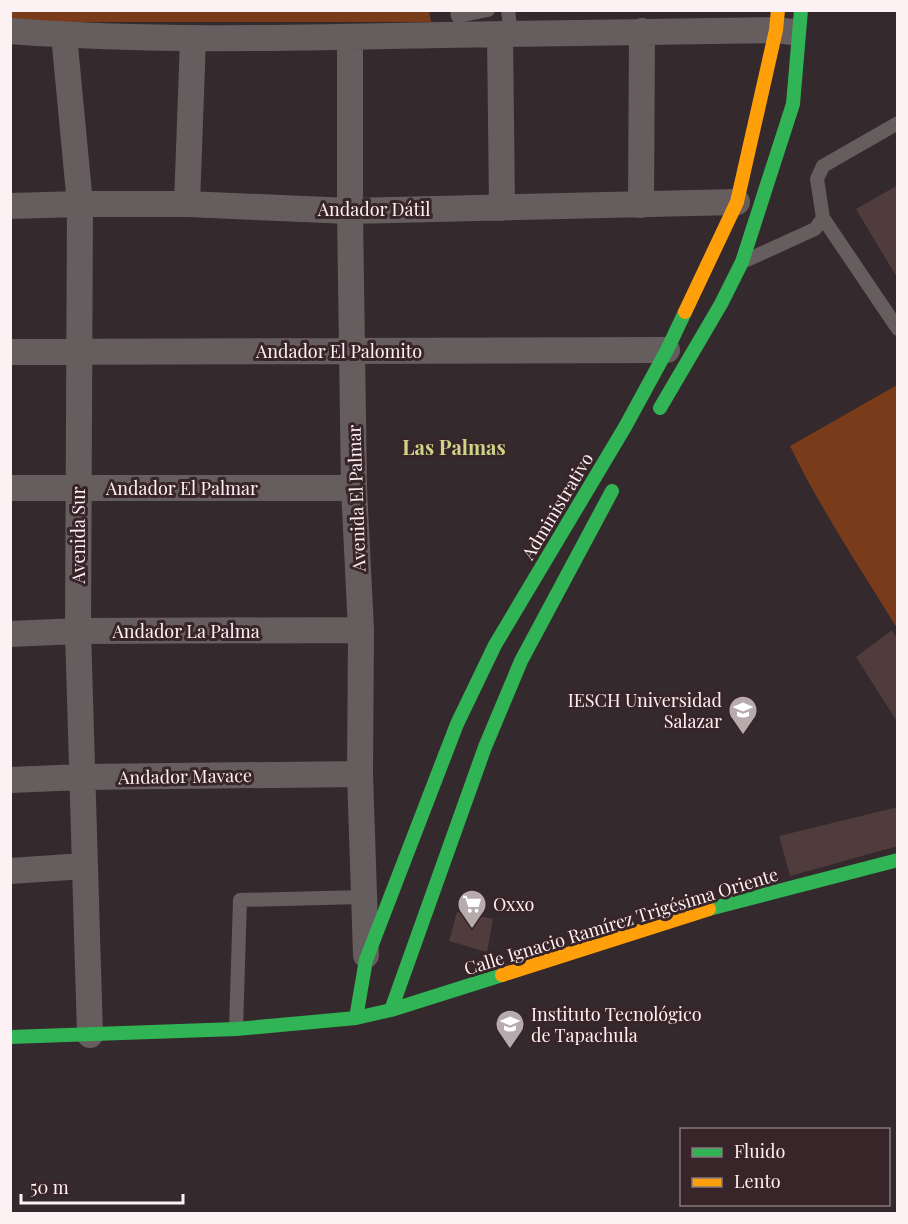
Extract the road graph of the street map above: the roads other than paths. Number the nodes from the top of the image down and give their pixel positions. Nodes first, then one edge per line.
1 (457, 10) edge
2 (488, 10) edge
3 (788, 21) edge
4 (506, 26) edge
5 (10, 31) edge
6 (642, 31) junction
7 (64, 35) junction
8 (350, 37) junction
9 (194, 39) junction
10 (897, 123) edge
11 (737, 202) junction
12 (80, 204) junction
13 (187, 204) junction
14 (641, 205) junction
15 (10, 206) edge
16 (502, 208) junction
17 (350, 211) junction
18 (823, 218) junction
19 (742, 262) junction
20 (897, 330) edge
21 (667, 350) junction
22 (352, 351) junction
23 (10, 352) edge
24 (78, 352) junction
25 (651, 424) dead end
26 (616, 483) dead end
27 (10, 488) edge
28 (354, 488) junction
29 (78, 489) junction
30 (361, 630) junction
31 (78, 631) junction
32 (10, 634) edge
33 (360, 774) junction
34 (82, 777) junction
35 (10, 780) edge
36 (897, 860) edge
37 (84, 866) junction
38 (10, 871) edge
39 (363, 897) junction
40 (366, 960) junction
41 (391, 1010) junction
42 (356, 1018) junction
43 (236, 1029) junction
44 (90, 1035) junction
45 (10, 1037) edge

1 - 2 lane
3 - 6 street
3 - 11 street, Administrativo
3 - 19 street
4 - 6 street
4 - 8 street
4 - 16 street
5 - 7 street
6 - 14 street
7 - 9 street
7 - 12 street, Avenida Sur
8 - 9 street
8 - 17 street, Avenida El Palmar
9 - 13 street
10 - 18 lane
11 - 14 street, Andador Dátil
11 - 21 street, Administrativo
12 - 13 street, Andador Dátil
12 - 15 street, Andador Dátil
12 - 24 street, Avenida Sur
13 - 17 street, Andador Dátil
14 - 16 street, Andador Dátil
16 - 17 street, Andador Dátil
17 - 22 street, Avenida El Palmar
18 - 19 lane
18 - 20 lane
19 - 25 street
21 - 22 street, Andador El Palomito
21 - 40 street, Administrativo
22 - 24 street, Andador El Palomito
22 - 28 street, Avenida El Palmar
23 - 24 street, Andador El Palomito
24 - 29 street, Avenida Sur
26 - 41 street
27 - 29 street, Andador El Palmar
28 - 29 street, Andador El Palmar
28 - 30 street, Avenida El Palmar
29 - 31 street, Avenida Sur
30 - 31 street, Andador La Palma
30 - 33 street, Avenida El Palmar
31 - 32 street, Andador La Palma
31 - 34 street, Avenida Sur
33 - 34 street, Andador Mavace
33 - 39 street, Avenida El Palmar
34 - 35 street, Andador Mavace
34 - 37 street, Avenida Sur
36 - 41 street, Calle Ignacio Ramírez Trigésima Oriente
37 - 38 street
37 - 44 street, Avenida Sur
39 - 40 street, Avenida El Palmar
39 - 43 lane
40 - 42 street, Administrativo
41 - 42 street, Calle Ignacio Ramírez Trigésima Oriente
42 - 43 street, Calle Ignacio Ramírez Trigésima Oriente
43 - 44 street, Calle Ignacio Ramírez Trigésima Oriente
44 - 45 street, Calle Ignacio Ramírez Trigésima Oriente

